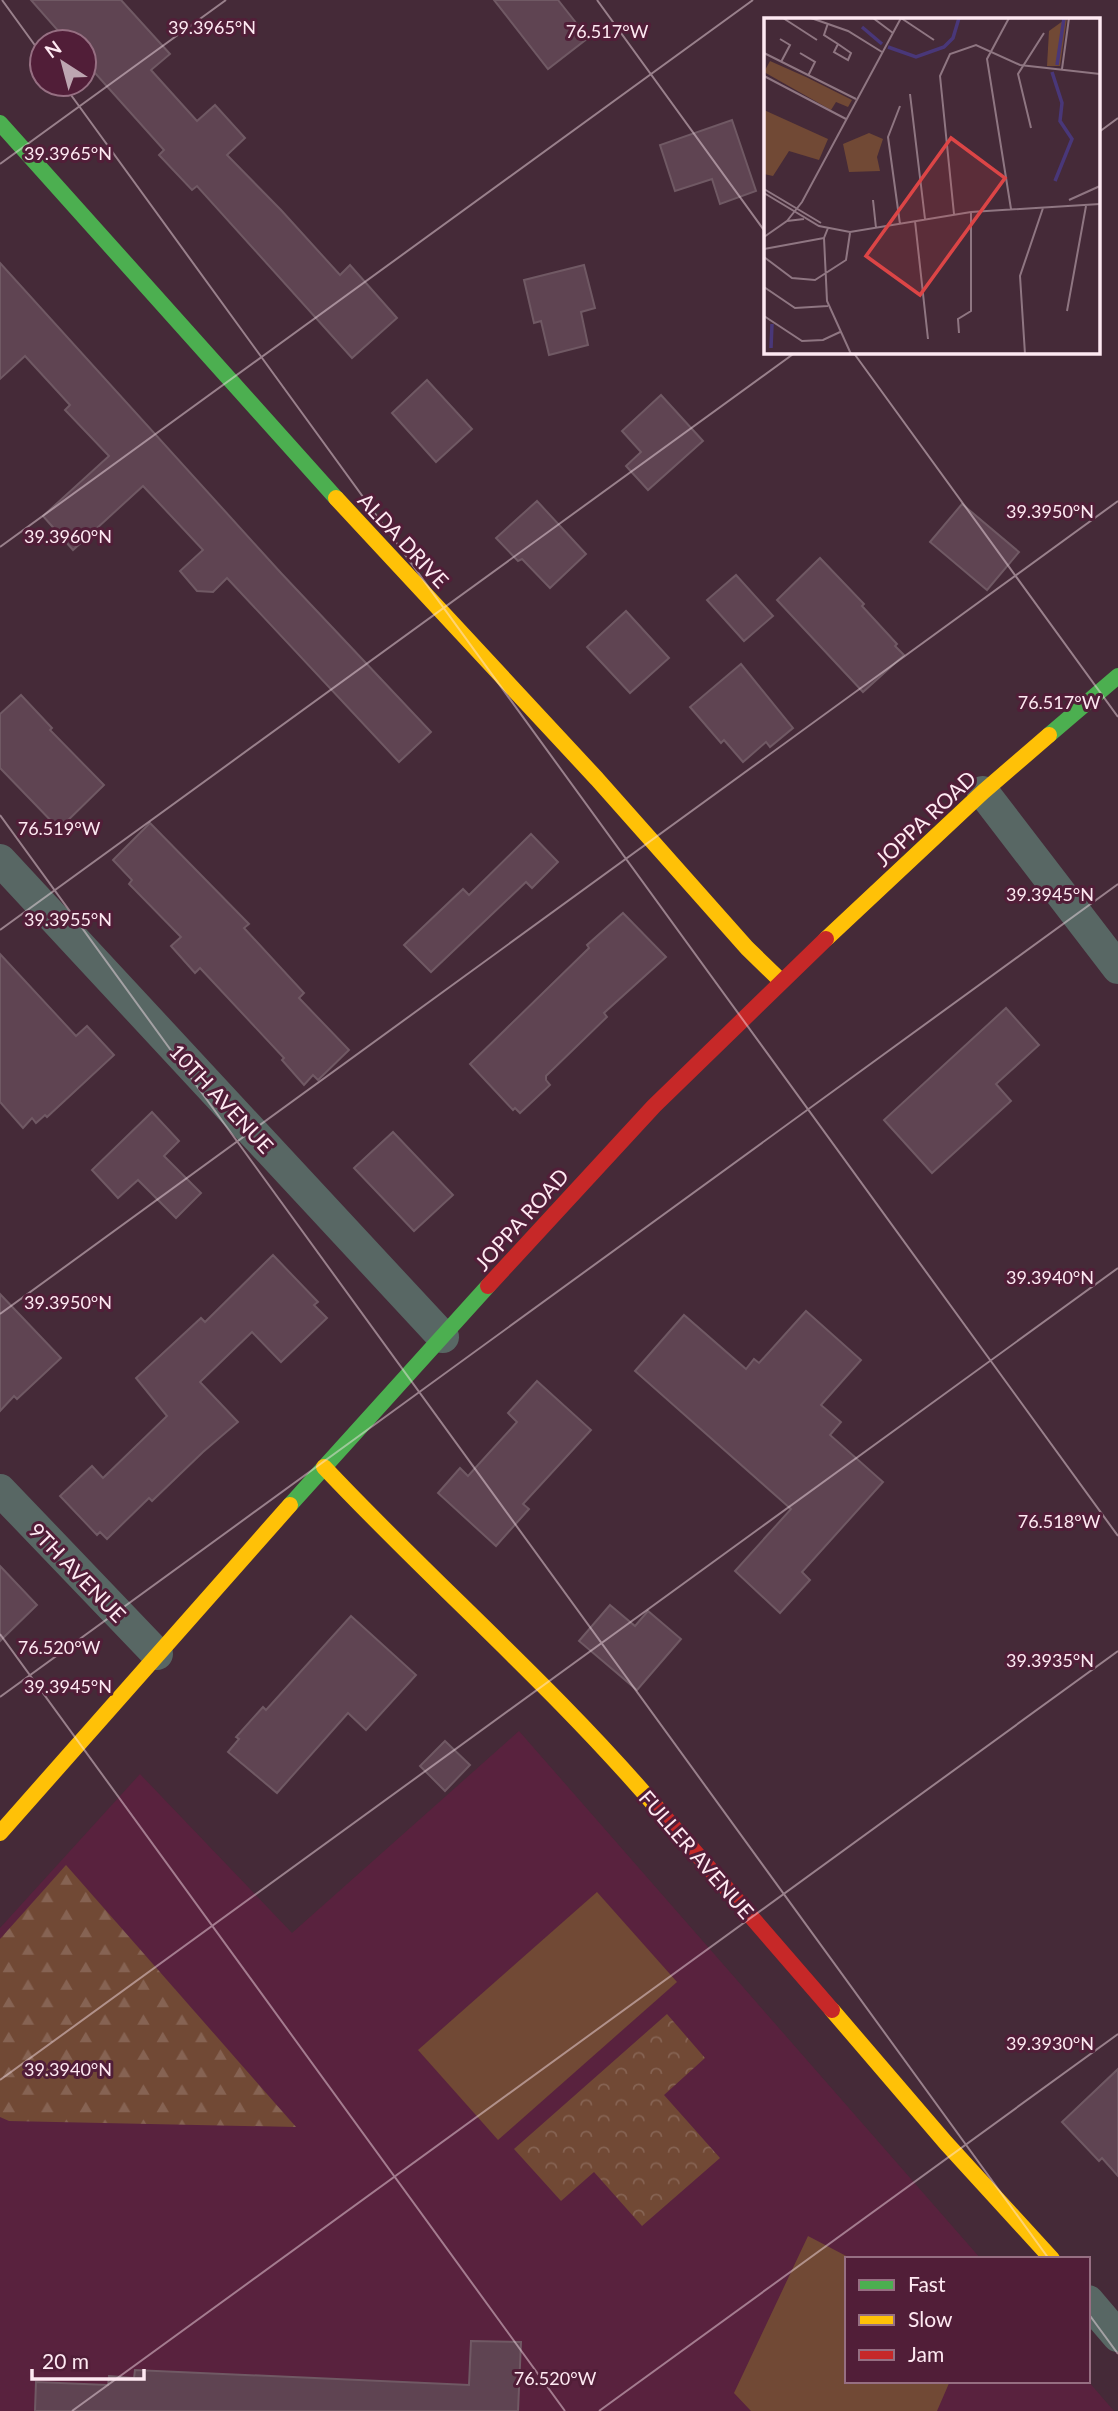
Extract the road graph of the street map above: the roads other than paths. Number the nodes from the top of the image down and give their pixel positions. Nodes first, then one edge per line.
1 (0, 123) edge
2 (1118, 676) edge
3 (983, 792) junction
4 (0, 860) edge
5 (1118, 968) edge
6 (781, 982) junction
7 (443, 1336) junction
8 (324, 1467) junction
9 (0, 1490) edge
10 (157, 1654) junction
11 (0, 1833) edge
12 (1050, 2257) edge
13 (1090, 2303) edge
14 (1118, 2336) edge

1 - 6 street, ALDA DRIVE
2 - 3 street, JOPPA ROAD
3 - 5 street
3 - 6 street, JOPPA ROAD
4 - 7 street, 10TH AVENUE
6 - 7 street, JOPPA ROAD
7 - 8 street, JOPPA ROAD
8 - 10 street, JOPPA ROAD
8 - 12 street, FULLER AVENUE
9 - 10 street, 9TH AVENUE
10 - 11 street, JOPPA ROAD
13 - 14 street

